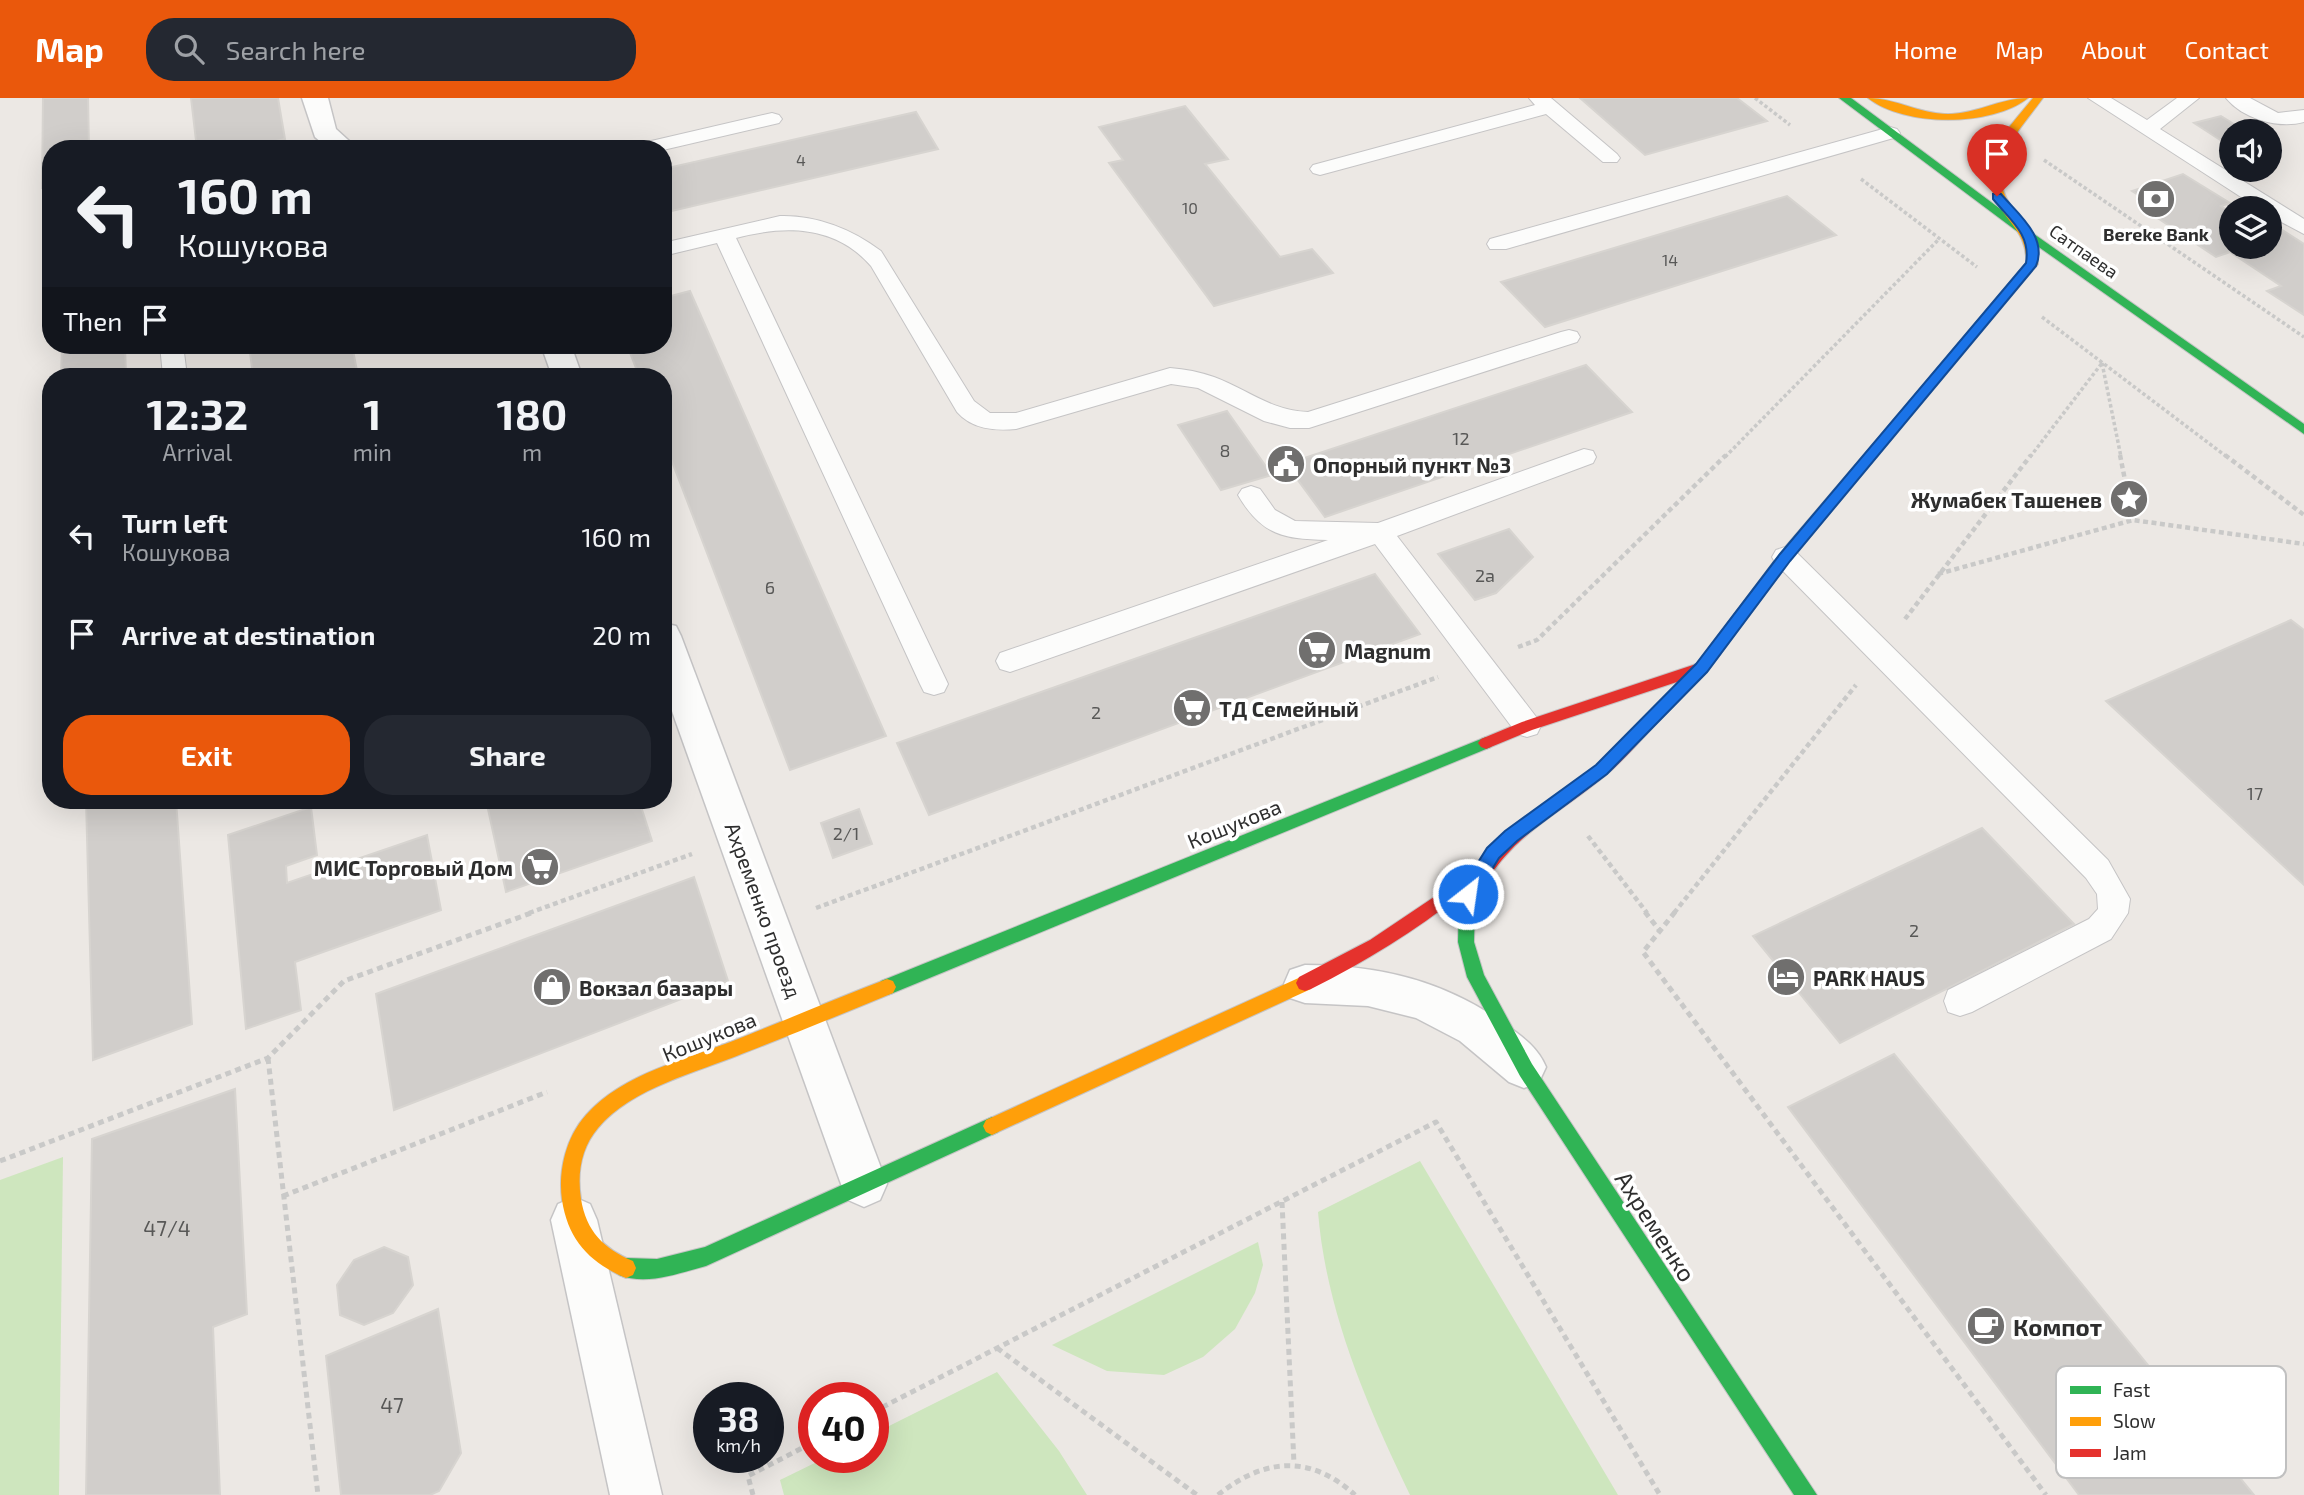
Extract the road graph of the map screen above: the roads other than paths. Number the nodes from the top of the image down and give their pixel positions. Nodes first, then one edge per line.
1 (315, 98) edge
2 (1844, 98) edge
3 (1873, 98) edge
4 (2023, 98) edge
5 (2038, 98) edge
6 (2098, 98) edge
7 (2189, 98) edge
8 (2236, 98) edge
9 (1545, 103) edge
10 (2304, 116) edge
11 (772, 119) dead end
12 (2147, 129) junction
13 (1890, 133) junction
14 (2009, 136) junction
15 (334, 140) edge
16 (672, 142) edge
17 (1982, 153) dead end
18 (1954, 156) dead end
19 (1610, 158) dead end
20 (1320, 169) dead end
21 (2304, 228) edge
22 (724, 235) junction
23 (2030, 236) junction
24 (1498, 244) dead end
25 (672, 248) edge
26 (1569, 337) dead end
27 (2304, 430) edge
28 (1584, 457) dead end
29 (1251, 495) dead end
30 (1380, 532) junction
31 (1785, 557) junction
32 (672, 661) edge
33 (1010, 661) dead end
34 (1702, 668) junction
35 (934, 684) dead end
36 (1527, 726) junction
37 (1482, 867) junction
38 (1305, 984) junction
39 (1960, 1001) dead end
40 (804, 1020) junction
41 (1526, 1070) junction
42 (864, 1184) junction
43 (571, 1208) junction
44 (636, 1495) edge
45 (1806, 1495) edge

1 - 15 street
2 - 13 street, Сатпаева
3 - 4 street
5 - 14 street
6 - 12 lane
7 - 12 lane
8 - 10 lane
9 - 19 lane
9 - 20 lane
11 - 16 lane
12 - 21 lane
13 - 18 street
13 - 23 street, Сатпаева
13 - 24 lane
14 - 17 street
14 - 23 street
22 - 25 lane
22 - 26 lane
22 - 35 lane
23 - 27 street, Сатпаева
23 - 31 street
28 - 30 lane
29 - 30 lane
30 - 33 lane
30 - 36 lane
31 - 34 street
31 - 39 lane
32 - 40 street, Ахременко проезд
34 - 36 street, Кошукова
34 - 37 street
36 - 40 street, Кошукова
37 - 38 street, Кошукова
37 - 41 street, Ахременко
38 - 41 street
38 - 42 street, Кошукова
40 - 42 street, Ахременко проезд
40 - 43 street, Кошукова
41 - 45 street, Ахременко
42 - 43 street, Кошукова
43 - 44 street

